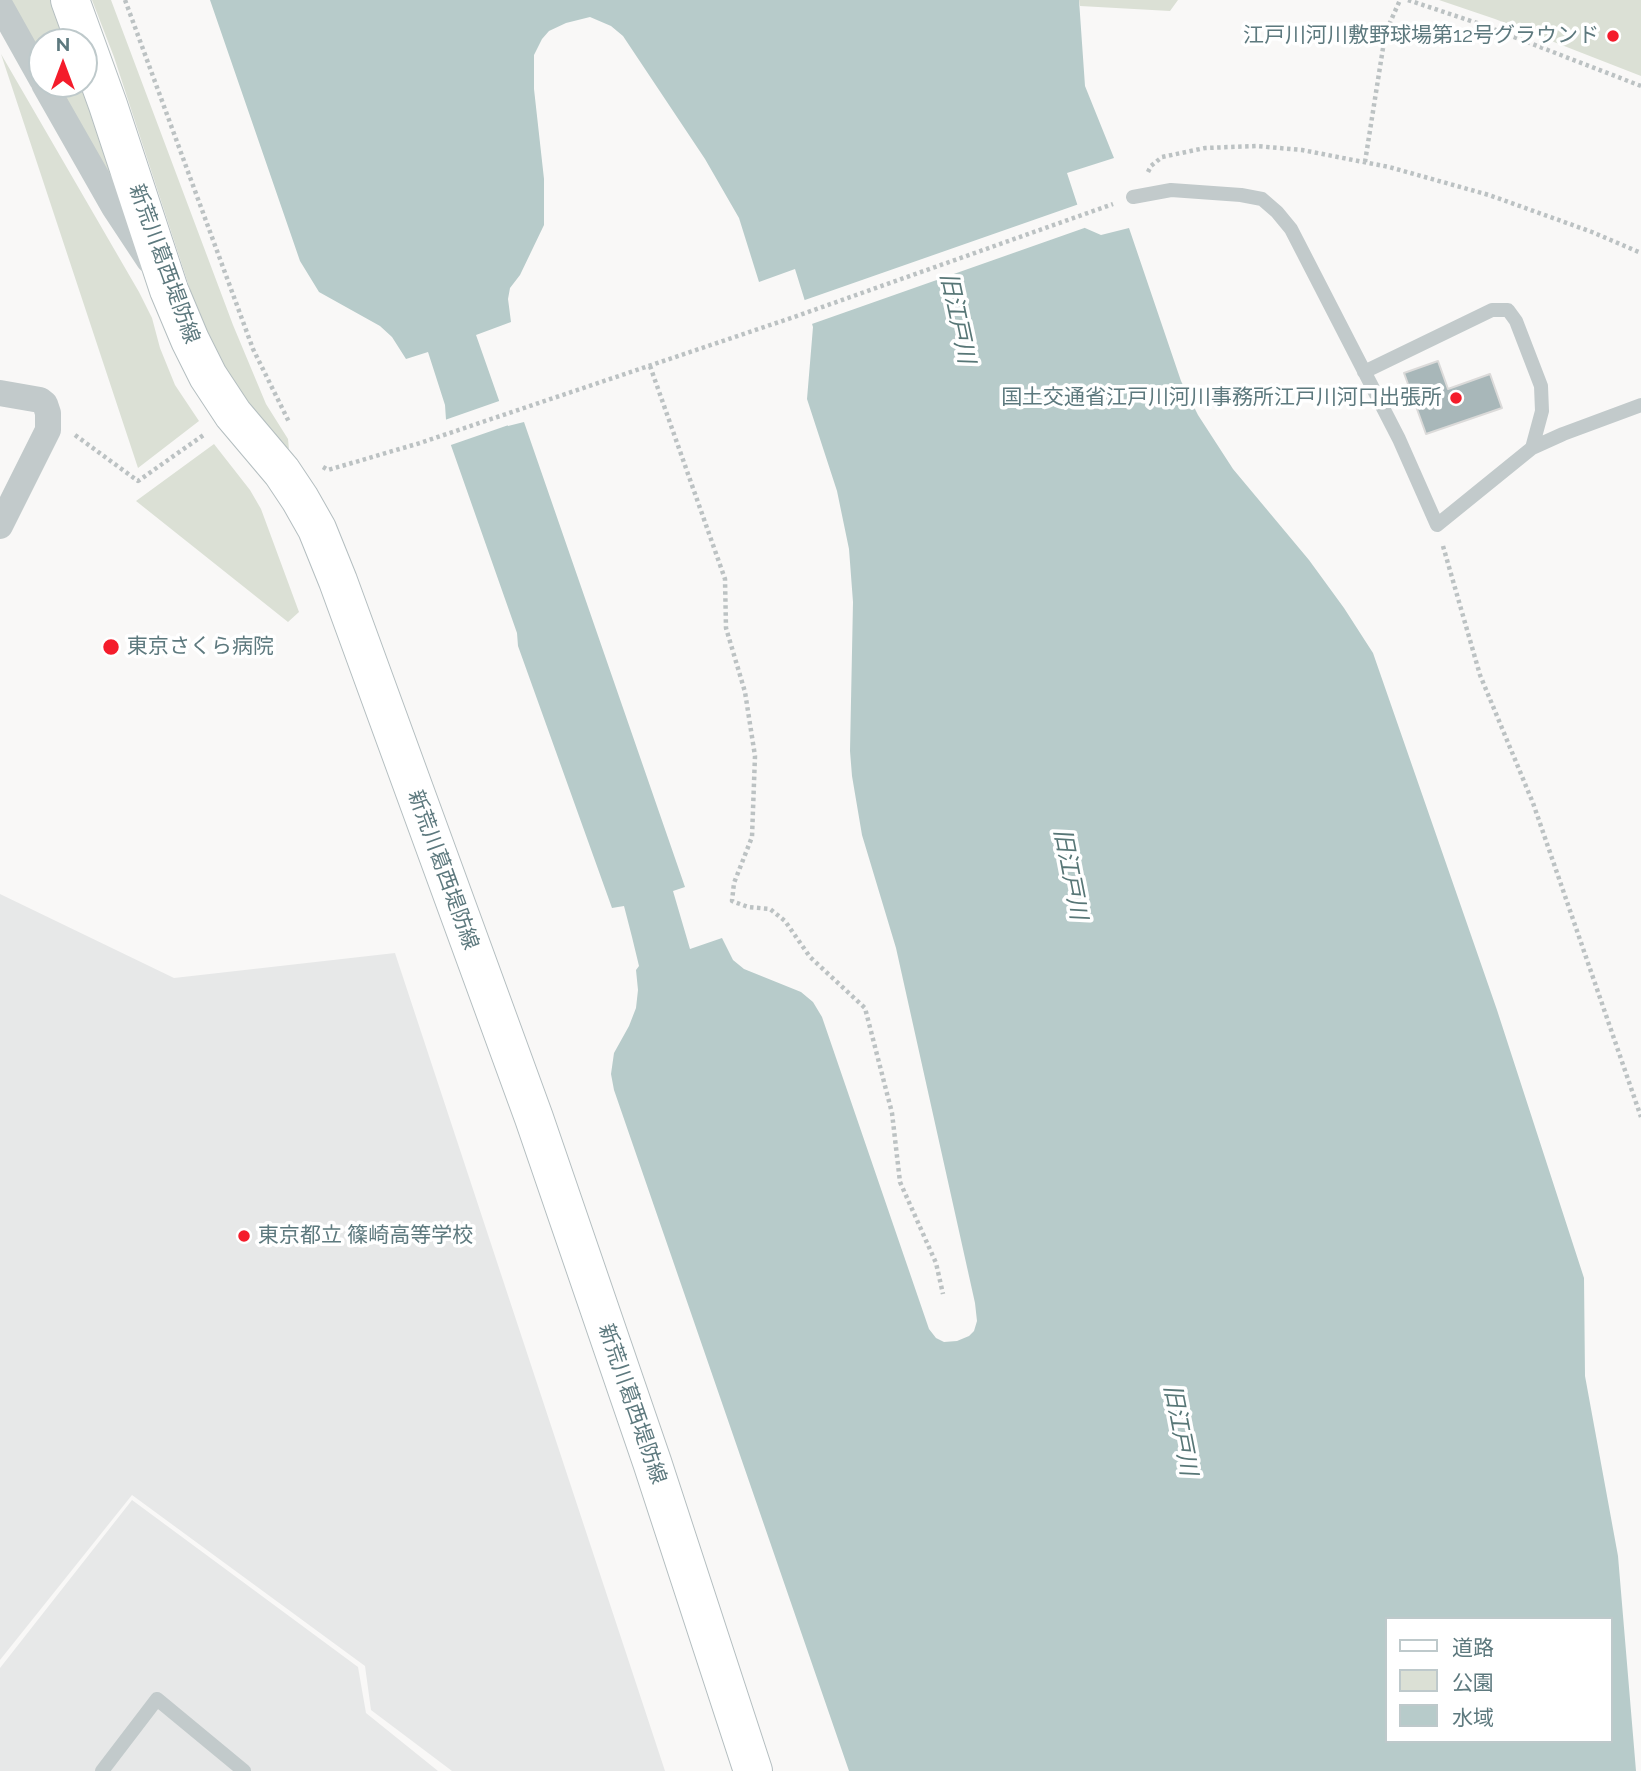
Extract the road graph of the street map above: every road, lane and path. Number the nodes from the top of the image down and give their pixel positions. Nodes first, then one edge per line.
1 (70, 0) edge
2 (125, 0) edge
3 (1400, 0) edge
4 (1408, 0) edge
5 (0, 5) edge
6 (28, 55) edge
7 (1641, 86) edge
8 (52, 98) edge
9 (1365, 162) junction
10 (1133, 197) junction
11 (1641, 253) edge
12 (169, 289) junction
13 (650, 366) junction
14 (1364, 372) junction
15 (0, 393) edge
16 (1641, 405) edge
17 (292, 427) dead end
18 (213, 428) dead end
19 (69, 430) dead end
20 (1532, 448) junction
21 (321, 465) dead end
22 (1437, 525) junction
23 (0, 526) edge
24 (1640, 1113) edge
25 (943, 1294) dead end
26 (102, 1771) edge
27 (244, 1771) edge
28 (753, 1771) edge

1 - 12 main road, 新荒川葛西堤防線
2 - 17 path
3 - 9 path
4 - 7 path
5 - 6 street
8 - 12 street
9 - 10 path
9 - 11 path
10 - 13 path
10 - 14 lane
12 - 28 main road, 新荒川葛西堤防線
13 - 21 path
13 - 25 path
14 - 20 lane
14 - 22 lane
15 - 23 street
16 - 20 lane
18 - 19 path
20 - 22 lane
22 - 24 path
26 - 27 lane

